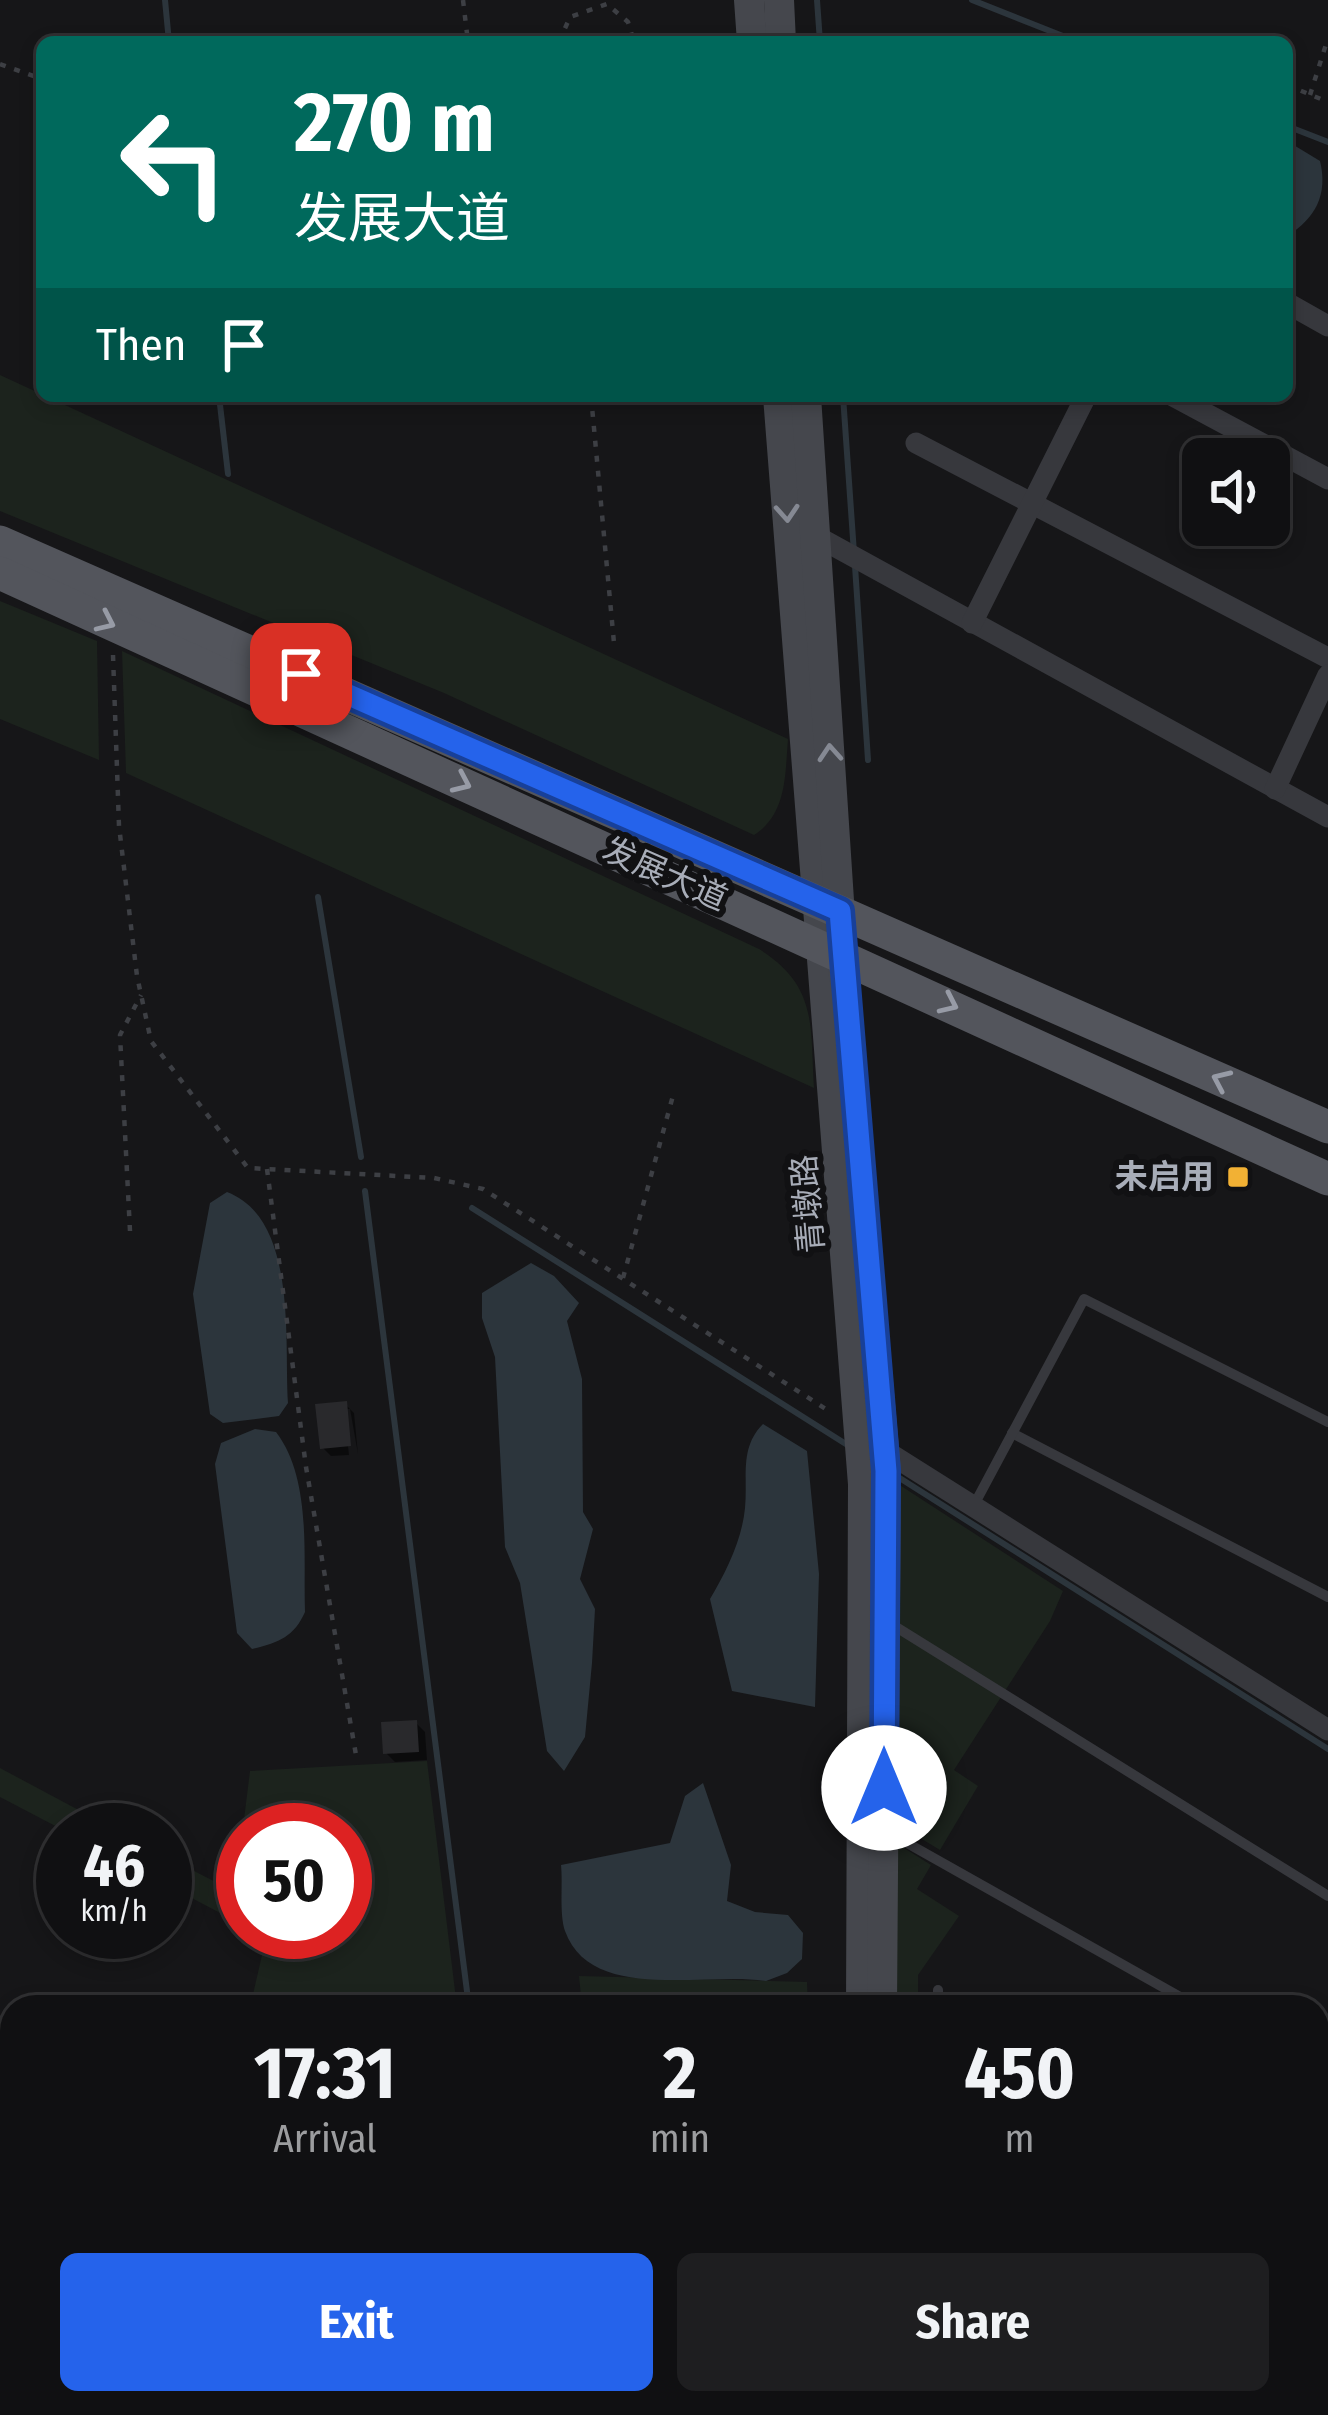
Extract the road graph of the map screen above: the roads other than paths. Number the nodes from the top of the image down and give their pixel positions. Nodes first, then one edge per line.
1 (748, 0) edge
2 (778, 0) edge
3 (751, 36) edge
4 (781, 36) edge
5 (1293, 306) edge
6 (1328, 326) edge
7 (779, 402) edge
8 (806, 402) edge
9 (1083, 402) edge
10 (1184, 402) edge
11 (916, 443) dead end
12 (1328, 479) edge
13 (1031, 506) junction
14 (816, 536) junction
15 (0, 542) edge
16 (0, 574) edge
17 (972, 623) junction
18 (1328, 658) edge
19 (1328, 675) edge
20 (1275, 789) junction
21 (1328, 817) edge
22 (828, 906) junction
23 (832, 950) junction
24 (1328, 1127) edge
25 (1328, 1179) edge
26 (1328, 1422) edge
27 (1012, 1432) junction
28 (872, 1441) junction
29 (973, 1506) junction
30 (1328, 1597) edge
31 (885, 1621) junction
32 (1328, 1730) edge
33 (872, 1823) junction
34 (1328, 1896) edge
35 (938, 1990) dead end
36 (862, 1995) edge
37 (881, 1995) edge
38 (938, 1995) edge
39 (1177, 1995) edge

1 - 3 main road
2 - 4 main road
5 - 6 street
7 -> 22 main road, 青墩路
8 - 14 main road, 青墩路
9 - 13 street
10 - 12 street
11 - 13 street
13 - 17 street
13 - 18 street
14 - 17 street
22 -> 14 main road, 青墩路
15 - 22 main road, 发展大道
16 -> 23 main road, 发展大道
17 - 20 street
19 - 20 street
20 - 21 street
22 - 23 main road, 青墩路
24 -> 22 main road, 发展大道
23 -> 25 main road, 发展大道
23 - 28 main road, 青墩路
26 - 27 lane
27 - 29 lane
27 - 30 lane
28 - 29 street
28 - 31 main road, 青墩路
28 - 33 main road, 青墩路
29 - 32 street
31 - 33 main road, 青墩路
31 - 34 lane
33 - 36 main road, 青墩路
33 - 37 main road, 青墩路
33 - 39 lane
35 - 38 lane

